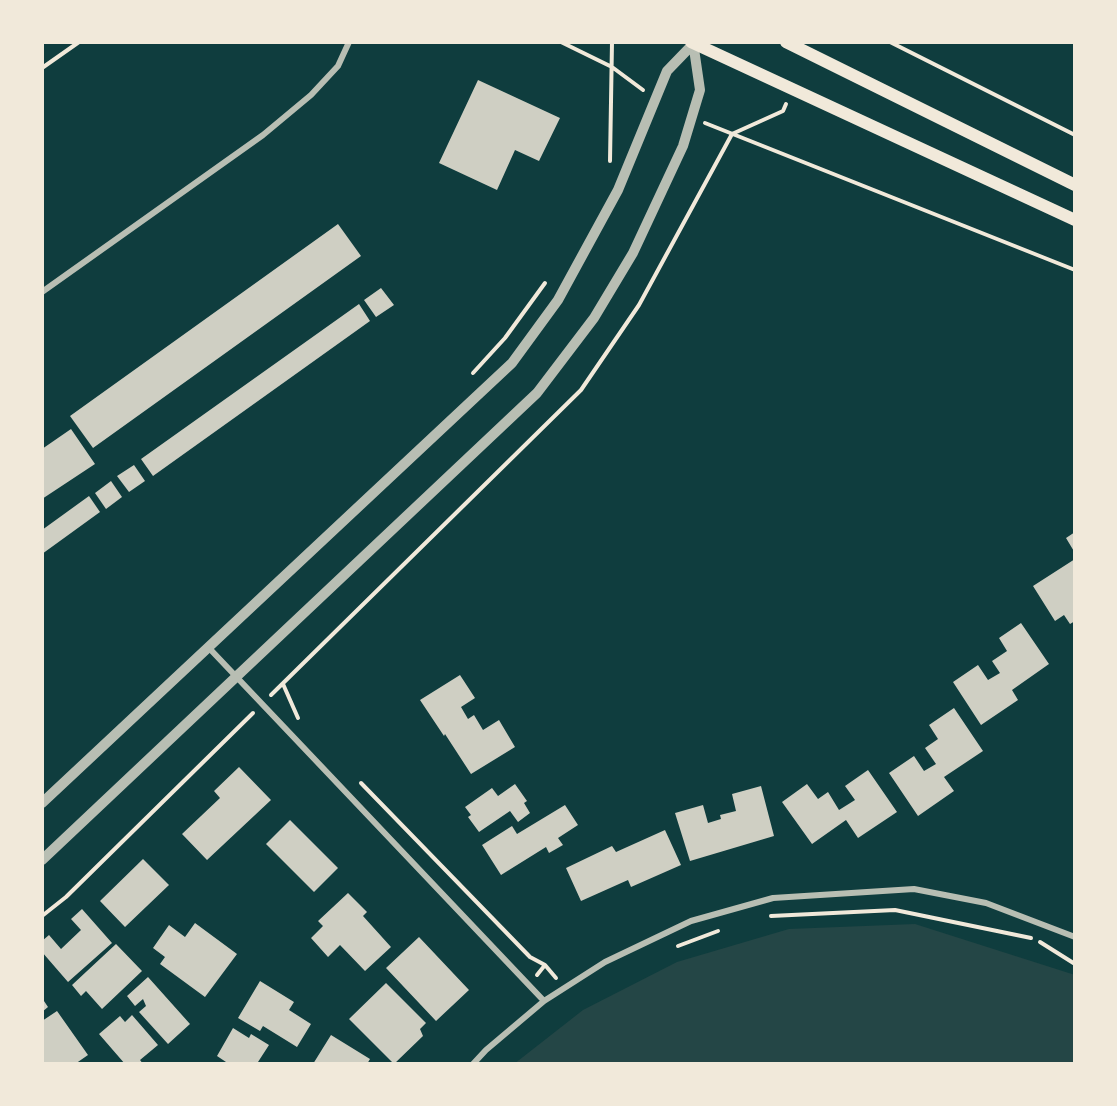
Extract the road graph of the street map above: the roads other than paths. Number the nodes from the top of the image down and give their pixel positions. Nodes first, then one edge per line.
1 (349, 42) edge
2 (693, 42) edge
3 (786, 42) edge
4 (1075, 185) edge
5 (1075, 220) edge
6 (42, 292) edge
7 (209, 648) junction
8 (237, 678) junction
9 (42, 803) edge
10 (42, 860) edge
11 (1075, 937) edge
12 (544, 1001) junction
13 (473, 1064) edge

1 - 6 street
2 - 5 main road
2 - 7 street
2 - 8 street
3 - 4 main road
7 - 8 street
7 - 9 street
8 - 10 street
8 - 12 street
11 - 12 street
12 - 13 street

